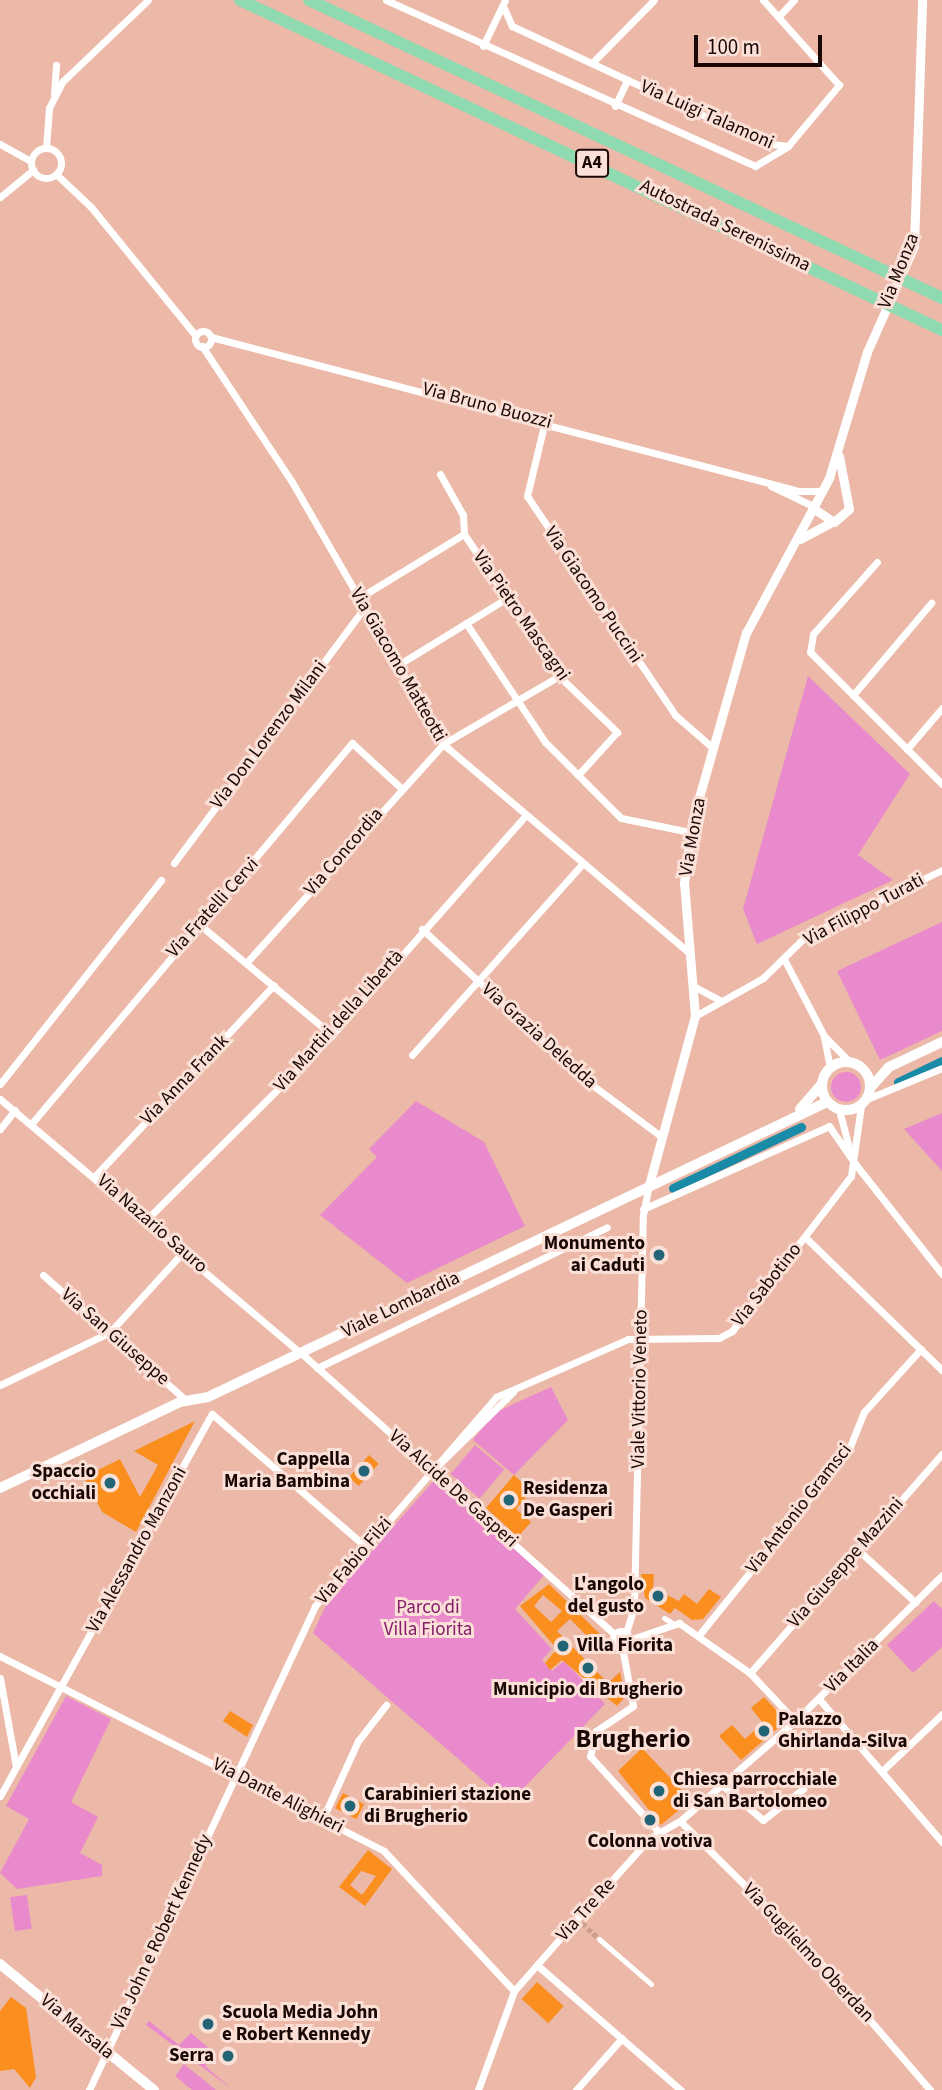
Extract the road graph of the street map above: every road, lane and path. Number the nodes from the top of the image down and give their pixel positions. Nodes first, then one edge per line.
1 (148, 0) edge
2 (240, 0) edge
3 (309, 0) edge
4 (386, 0) edge
5 (654, 0) edge
6 (763, 0) edge
7 (794, 0) edge
8 (922, 0) edge
9 (504, 3) edge
10 (779, 16) junction
11 (483, 46) junction
12 (592, 63) junction
13 (56, 65) dead end
14 (627, 80) junction
15 (54, 94) junction
16 (615, 106) junction
17 (0, 144) edge
18 (788, 146) junction
19 (46, 148) junction
20 (32, 161) junction
21 (33, 170) junction
22 (56, 174) junction
23 (0, 197) edge
24 (942, 298) edge
25 (942, 330) edge
26 (196, 336) junction
27 (211, 337) junction
28 (202, 346) junction
29 (545, 421) junction
30 (838, 452) junction
31 (440, 474) dead end
32 (761, 481) junction
33 (821, 489) junction
34 (848, 495) junction
35 (813, 507) junction
36 (834, 522) junction
37 (464, 534) junction
38 (796, 542) junction
39 (877, 562) dead end
40 (359, 598) junction
41 (507, 598) junction
42 (931, 603) dead end
43 (364, 607) junction
44 (466, 623) junction
45 (398, 665) junction
46 (559, 676) junction
47 (853, 695) junction
48 (516, 703) junction
49 (942, 708) edge
50 (443, 744) junction
51 (713, 748) junction
52 (907, 749) junction
53 (578, 775) junction
54 (942, 783) edge
55 (401, 788) junction
56 (524, 817) junction
57 (690, 832) junction
58 (174, 863) dead end
59 (582, 865) junction
60 (942, 870) edge
61 (161, 880) dead end
62 (200, 925) junction
63 (422, 929) junction
64 (691, 954) junction
65 (784, 959) junction
66 (247, 962) junction
67 (479, 982) junction
68 (274, 985) junction
69 (695, 987) junction
70 (719, 1000) junction
71 (695, 1016) junction
72 (332, 1035) junction
73 (824, 1036) junction
74 (942, 1042) edge
75 (412, 1055) dead end
76 (850, 1062) junction
77 (861, 1067) junction
78 (889, 1067) junction
79 (830, 1068) junction
80 (942, 1068) edge
81 (0, 1084) edge
82 (822, 1084) junction
83 (872, 1087) junction
84 (0, 1099) edge
85 (827, 1102) junction
86 (864, 1102) junction
87 (15, 1110) junction
88 (839, 1110) junction
89 (797, 1112) junction
90 (32, 1123) junction
91 (0, 1129) edge
92 (662, 1137) junction
93 (856, 1165) junction
94 (96, 1175) junction
95 (649, 1185) junction
96 (643, 1209) junction
97 (147, 1219) junction
98 (607, 1227) dead end
99 (805, 1237) junction
100 (184, 1251) junction
101 (942, 1274) edge
102 (43, 1275) dead end
103 (110, 1332) junction
104 (643, 1335) junction
105 (920, 1349) junction
106 (301, 1353) junction
107 (317, 1368) junction
108 (942, 1370) edge
109 (0, 1385) edge
110 (186, 1400) junction
111 (942, 1454) edge
112 (432, 1471) junction
113 (0, 1488) edge
114 (365, 1546) junction
115 (857, 1549) junction
116 (942, 1575) edge
117 (915, 1602) junction
118 (614, 1634) junction
119 (699, 1635) junction
120 (628, 1636) junction
121 (622, 1647) junction
122 (0, 1656) edge
123 (750, 1673) junction
124 (0, 1678) edge
125 (61, 1686) junction
126 (820, 1699) junction
127 (386, 1705) dead end
128 (942, 1714) edge
129 (795, 1721) junction
130 (16, 1768) junction
131 (881, 1771) junction
132 (236, 1774) junction
133 (722, 1785) junction
134 (803, 1789) dead end
135 (0, 1796) edge
136 (323, 1818) junction
137 (680, 1821) junction
138 (659, 1832) junction
139 (942, 1842) edge
140 (599, 1939) tunnel mouth
141 (0, 1964) edge
142 (537, 1965) junction
143 (651, 1984) dead end
144 (514, 1991) junction
145 (622, 2038) junction
146 (106, 2051) junction
147 (89, 2090) edge
148 (154, 2090) edge
149 (478, 2090) edge
150 (576, 2090) edge
151 (681, 2090) edge
152 (930, 2090) edge

1 - 15 street
2 - 25 highway, Autostrada Serenissima / A4
3 - 24 highway, Autostrada Serenissima / A4
4 - 11 street, Via Luigi Talamoni
5 - 12 street
6 - 10 street, Via Luigi Talamoni
7 - 10 street
8 - 30 street, Via Monza
9 - 11 street, Via Luigi Talamoni
9 - 12 street, Via Luigi Talamoni
10 - 18 street, Via Luigi Talamoni
11 - 16 street, Via Luigi Talamoni
12 - 14 street, Via Luigi Talamoni
13 - 15 street
14 - 16 street, Via Luigi Talamoni
14 - 18 street, Via Luigi Talamoni
15 - 19 street
16 - 18 street, Via Luigi Talamoni
17 - 20 street
19 - 20 street
19 - 22 street
20 - 21 street
21 - 22 street
21 - 23 street
22 - 26 street, Via Giacomo Matteotti
26 - 27 street
26 - 28 street, Via Giacomo Matteotti
27 - 28 street
27 - 29 street, Via Bruno Buozzi
28 - 40 street, Via Giacomo Matteotti
29 - 32 street, Via Bruno Buozzi
29 - 51 street, Via Giacomo Puccini
30 - 33 street, Via Monza
30 - 34 street, Via Monza
31 - 37 street, Via Pietro Mascagni
32 - 33 street, Via Bruno Buozzi
32 - 35 street, Via Bruno Buozzi
33 - 34 street
33 - 35 street
34 - 36 street
35 - 36 street
35 - 38 street, Via Monza
36 - 38 street, Via Monza
37 - 40 street
37 - 41 street, Via Pietro Mascagni
38 - 51 street, Via Monza
39 - 47 street
40 - 43 street, Via Giacomo Matteotti
41 - 44 street
41 - 46 street, Via Pietro Mascagni
42 - 47 street
43 - 45 street, Via Giacomo Matteotti
43 - 58 street, Via Don Lorenzo Milani
44 - 45 street
44 - 48 street
45 - 50 street, Via Giacomo Matteotti
46 - 48 street, Via Concordia
46 - 53 street, Via Pietro Mascagni
47 - 52 street
48 - 50 street, Via Concordia
48 - 53 street
49 - 52 street
50 - 55 street, Via Concordia
50 - 56 street, Via Giacomo Matteotti
51 - 57 street, Via Monza
52 - 54 street
53 - 57 street
55 - 62 street, Via Fratelli Cervi
55 - 66 street, Via Concordia
56 - 59 street, Via Giacomo Matteotti
56 - 63 street, Via Martiri della Libertà
57 - 64 street, Via Monza
59 - 64 street, Via Giacomo Matteotti
59 - 67 street
60 - 65 street, Via Filippo Turati
61 - 81 street
62 - 66 street
62 - 90 street, Via Fratelli Cervi
63 - 67 street, Via Grazia Deledda
63 - 72 street, Via Martiri della Libertà
64 - 69 street, Via Monza
65 - 70 street, Via Filippo Turati
65 - 73 street
66 - 68 street
67 - 75 street
67 - 92 street, Via Grazia Deledda
68 - 72 street
68 - 94 street, Via Anna Frank
69 - 70 street
69 - 71 street, Via Monza
70 - 71 street, Via Filippo Turati
71 - 92 street, Via Monza
72 - 97 street, Via Martiri della Libertà
73 - 76 street
73 - 79 street
74 - 78 main road
76 - 77 main road
76 - 79 main road
77 - 78 main road
77 - 83 main road
78 - 83 main road
79 - 82 main road
80 - 86 street
82 - 85 main road
82 - 89 main road, Viale Lombardia
83 - 86 main road
84 - 87 street, Via Nazario Sauro
85 - 88 main road
85 - 89 main road, Viale Lombardia
86 - 88 main road
86 - 93 street
87 - 90 street, Via Nazario Sauro
87 - 91 street
88 - 93 street
89 - 95 main road, Viale Lombardia
90 - 94 street, Via Nazario Sauro
92 - 95 street, Via Monza
93 - 96 street
93 - 99 street, Via Sabotino
93 - 101 street
94 - 97 street, Via Nazario Sauro
95 - 96 street, Viale Vittorio Veneto
95 - 106 main road, Viale Lombardia
96 - 104 street, Viale Vittorio Veneto
97 - 100 street, Via Nazario Sauro
98 - 107 street, Viale Lombardia
99 - 104 street, Via Sabotino
99 - 105 street
100 - 103 street
100 - 106 street, Via Nazario Sauro
102 - 103 street, Via San Giuseppe
103 - 109 street
103 - 110 street, Via San Giuseppe
104 - 112 street, Via Fabio Filzi
104 - 120 street, Viale Vittorio Veneto
105 - 108 street
105 - 119 street, Via Antonio Gramsci
106 - 107 street, Via Alcide De Gasperi
106 - 110 main road, Viale Lombardia
107 - 112 street, Via Alcide De Gasperi
110 - 113 main road, Viale Lombardia
111 - 115 street, Via Giuseppe Mazzini
112 - 114 street, Via Fabio Filzi
112 - 118 street, Via Alcide De Gasperi
114 - 125 street, Via Alessandro Manzoni
114 - 132 street, Via Fabio Filzi
115 - 117 street
115 - 123 street, Via Giuseppe Mazzini
116 - 117 street, Via Italia
117 - 126 street, Via Italia
118 - 120 street
118 - 121 street, Via Alcide De Gasperi
119 - 120 street
119 - 123 street
120 - 121 street
121 - 138 street, Via Alcide De Gasperi
122 - 125 street, Via Dante Alighieri
123 - 129 street
124 - 130 street
125 - 130 street, Via Alessandro Manzoni
125 - 132 street, Via Dante Alighieri
126 - 129 street, Via Italia
126 - 131 street
127 - 136 street
128 - 131 street
129 - 133 street, Via Italia
130 - 135 street, Via Alessandro Manzoni
131 - 139 street
132 - 136 street, Via Dante Alighieri
132 - 146 street, Via John e Robert Kennedy
133 - 134 street
133 - 137 street, Via Italia
136 - 144 street, Via Dante Alighieri
137 - 138 street, Via Italia
137 - 152 street, Via Guglielmo Oberdan
138 - 142 street, Via Tre Re
140 - 143 street
141 - 146 main road, Via Marsala
142 - 144 street, Via Tre Re
142 - 145 street
144 - 149 street
145 - 150 street
145 - 151 street
146 - 147 street, Via John e Robert Kennedy
146 - 148 main road, Via Marsala

